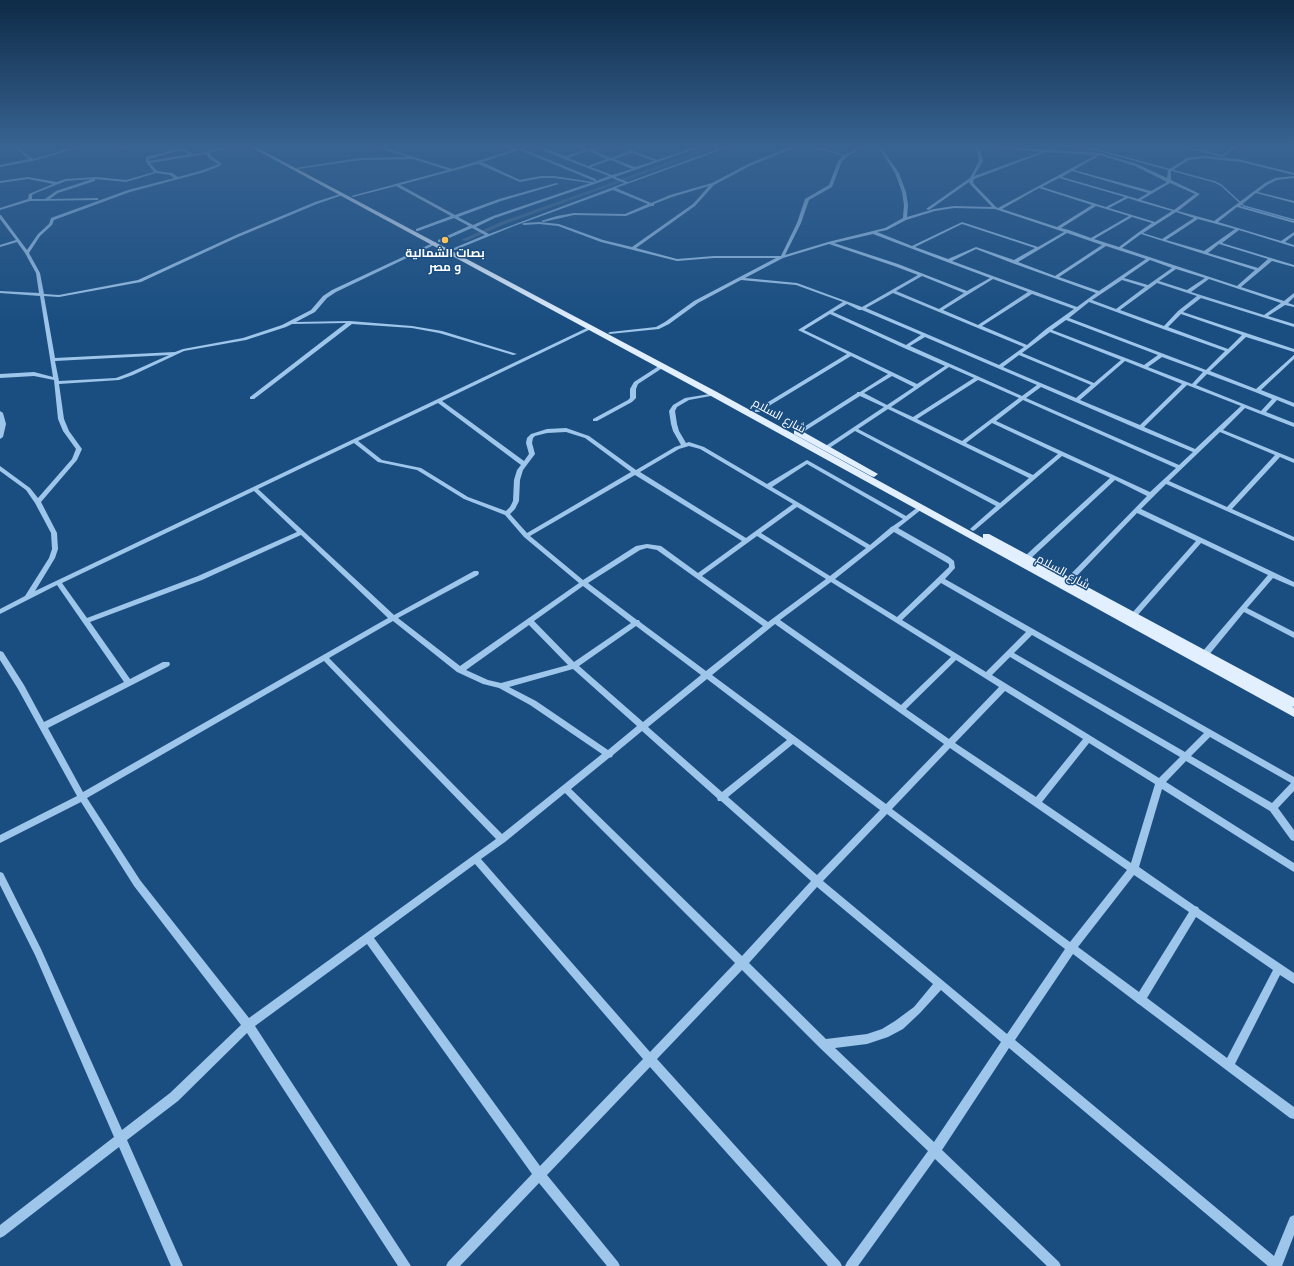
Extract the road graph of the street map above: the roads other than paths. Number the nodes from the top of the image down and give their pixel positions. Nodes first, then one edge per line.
1 (13, 205) edge
2 (88, 205) edge
3 (311, 205) edge
4 (362, 205) edge
5 (370, 205) edge
6 (434, 205) edge
7 (488, 205) edge
8 (529, 205) edge
9 (567, 205) edge
10 (650, 205) edge
11 (694, 205) edge
12 (805, 205) edge
13 (906, 205) edge
14 (934, 205) edge
15 (994, 205) edge
16 (1003, 205) edge
17 (1095, 205) joint
18 (1112, 205) edge
19 (1157, 205) edge
20 (1182, 205) edge
21 (1237, 206) joint
22 (997, 208) junction
23 (1106, 208) junction
24 (0, 209) edge
25 (1175, 210) junction
26 (921, 214) junction
27 (0, 216) edge
28 (454, 216) junction
29 (1132, 216) junction
30 (1198, 217) junction
31 (905, 220) junction
32 (1215, 222) junction
33 (1294, 222) edge
34 (539, 223) junction
35 (1155, 223) junction
36 (471, 226) junction
37 (512, 226) junction
38 (1058, 228) junction
39 (1238, 229) junction
40 (417, 230) junction
41 (1068, 231) junction
42 (872, 232) junction
43 (1140, 233) junction
44 (1294, 233) edge
45 (488, 235) junction
46 (1092, 239) junction
47 (1163, 240) junction
48 (18, 241) junction
49 (437, 242) junction
50 (1282, 242) junction
51 (828, 243) junction
52 (1219, 243) junction
53 (1106, 244) junction
54 (0, 246) edge
55 (1294, 246) edge
56 (912, 247) junction
57 (634, 248) junction
58 (1038, 248) junction
59 (455, 249) junction
60 (1119, 249) junction
61 (27, 253) junction
62 (1205, 253) junction
63 (782, 257) junction
64 (1271, 258) junction
65 (1150, 259) junction
66 (948, 261) junction
67 (1014, 262) junction
68 (1294, 266) edge
69 (1176, 268) junction
70 (1259, 270) junction
71 (921, 274) junction
72 (1056, 277) junction
73 (992, 278) junction
74 (1121, 278) junction
75 (1208, 278) junction
76 (742, 279) junction
77 (1157, 282) junction
78 (1149, 287) junction
79 (1238, 288) junction
80 (893, 291) junction
81 (0, 292) edge
82 (1031, 292) junction
83 (1099, 292) junction
84 (1188, 292) junction
85 (968, 293) junction
86 (1294, 294) edge
87 (42, 296) junction
88 (1200, 296) junction
89 (1090, 300) junction
90 (847, 302) junction
91 (1285, 303) junction
92 (1294, 306) edge
93 (861, 308) junction
94 (1076, 309) junction
95 (940, 310) junction
96 (1117, 310) junction
97 (1180, 312) junction
98 (830, 314) junction
99 (1265, 316) junction
100 (1065, 318) junction
101 (350, 322) junction
102 (292, 323) junction
103 (979, 326) junction
104 (1294, 326) edge
105 (591, 328) junction
106 (1165, 328) junction
107 (1048, 330) junction
108 (610, 333) junction
109 (925, 335) junction
110 (1245, 335) junction
111 (906, 347) junction
112 (1028, 347) junction
113 (1227, 350) junction
114 (1294, 351) edge
115 (174, 353) junction
116 (1018, 353) junction
117 (514, 354) dead end
118 (849, 355) junction
119 (1161, 355) junction
120 (1294, 356) edge
121 (53, 360) junction
122 (1125, 360) junction
123 (662, 366) junction
124 (948, 366) junction
125 (1000, 367) junction
126 (1145, 367) junction
127 (1206, 372) junction
128 (891, 374) junction
129 (2, 375) edge
130 (976, 379) junction
131 (57, 381) junction
132 (1186, 383) junction
133 (1040, 385) junction
134 (1095, 385) junction
135 (918, 386) junction
136 (1192, 386) junction
137 (1257, 391) junction
138 (859, 393) junction
139 (714, 394) junction
140 (252, 398) dead end
141 (1276, 398) junction
142 (1022, 399) junction
143 (1076, 400) junction
144 (438, 401) junction
145 (1293, 403) edge
146 (888, 406) junction
147 (1244, 406) junction
148 (757, 410) junction
149 (0, 413) edge
150 (1262, 413) junction
151 (915, 418) junction
152 (594, 420) dead end
153 (992, 422) junction
154 (1294, 425) edge
155 (1140, 428) junction
156 (855, 429) junction
157 (1219, 430) junction
158 (798, 433) junction
159 (0, 437) edge
160 (355, 441) junction
161 (964, 442) junction
162 (684, 445) junction
163 (826, 448) junction
164 (1197, 452) junction
165 (1061, 454) junction
166 (1279, 455) junction
167 (1294, 461) edge
168 (524, 464) junction
169 (1180, 468) junction
170 (1, 471) edge
171 (635, 472) junction
172 (1032, 477) junction
173 (1114, 478) junction
174 (1167, 482) junction
175 (767, 487) junction
176 (255, 489) junction
177 (1151, 495) junction
178 (38, 502) junction
179 (796, 505) junction
180 (1000, 505) junction
181 (920, 508) junction
182 (1228, 509) junction
183 (1137, 510) junction
184 (507, 514) junction
185 (906, 518) junction
186 (893, 528) junction
187 (973, 529) junction
188 (302, 532) junction
189 (756, 534) junction
190 (526, 536) junction
191 (1294, 539) edge
192 (1200, 540) junction
193 (746, 541) junction
194 (869, 546) junction
195 (1027, 558) junction
196 (476, 573) dead end
197 (699, 575) junction
198 (1272, 575) junction
199 (831, 579) junction
200 (941, 580) junction
201 (1069, 580) junction
202 (58, 582) junction
203 (583, 583) junction
204 (1294, 585) edge
205 (28, 598) junction
206 (1, 609) edge
207 (1243, 609) junction
208 (1134, 615) junction
209 (393, 618) junction
210 (85, 620) junction
211 (898, 620) junction
212 (529, 621) junction
213 (776, 621) junction
214 (637, 622) junction
215 (768, 626) junction
216 (1031, 631) junction
217 (1294, 635) edge
218 (1009, 653) junction
219 (0, 654) edge
220 (1205, 654) junction
221 (956, 656) junction
222 (324, 657) junction
223 (166, 664) dead end
224 (574, 666) junction
225 (460, 670) junction
226 (708, 675) junction
227 (987, 676) junction
228 (129, 683) junction
229 (501, 686) junction
230 (1004, 687) junction
231 (1294, 702) edge
232 (900, 709) junction
233 (1294, 713) edge
234 (44, 726) junction
235 (644, 726) junction
236 (1209, 733) junction
237 (793, 739) junction
238 (1088, 739) junction
239 (951, 744) junction
240 (609, 755) junction
241 (1184, 757) junction
242 (1294, 781) edge
243 (1160, 782) junction
244 (1294, 785) edge
245 (566, 789) junction
246 (82, 797) junction
247 (721, 798) junction
248 (1037, 802) junction
249 (1273, 808) junction
250 (886, 809) junction
251 (1294, 837) edge
252 (0, 839) edge
253 (502, 839) junction
254 (475, 858) junction
255 (1134, 868) junction
256 (1294, 868) edge
257 (0, 876) edge
258 (817, 881) junction
259 (1195, 910) junction
260 (368, 938) junction
261 (1072, 948) junction
262 (742, 963) junction
263 (1279, 968) junction
264 (1294, 979) edge
265 (939, 984) junction
266 (1140, 1000) junction
267 (248, 1025) junction
268 (1007, 1041) junction
269 (824, 1044) junction
270 (650, 1059) junction
271 (1229, 1065) junction
272 (1294, 1114) edge
273 (122, 1138) junction
274 (935, 1150) junction
275 (539, 1174) junction
276 (1294, 1221) edge
277 (0, 1232) edge
278 (1276, 1265) edge
279 (177, 1266) edge
280 (405, 1266) edge
281 (452, 1266) edge
282 (614, 1266) edge
283 (836, 1266) edge
284 (851, 1266) edge
285 (1055, 1266) edge

1 - 24 street
2 - 61 street
3 - 87 street
4 - 49 main road, شارع السلام
5 - 40 main road, شارع السلام
6 - 28 street
7 - 28 street
8 - 36 street
9 - 37 street
10 - 34 street
11 - 57 street
12 - 63 street
13 - 31 street
14 - 26 street
15 - 22 street
16 - 22 street
17 - 23 street
17 - 38 street
18 - 23 street
19 - 25 street
20 - 25 street
21 - 32 street
21 - 33 street
22 - 26 street
22 - 38 street
23 - 29 street
25 - 30 street
25 - 35 street
26 - 31 street
27 - 48 street
28 - 36 street
28 - 40 street
29 - 35 street
29 - 46 street
30 - 32 street
30 - 47 street
31 - 42 street
32 - 39 street
34 - 37 street
34 - 57 street
35 - 43 street
36 - 45 street
36 - 49 street
37 - 45 street
38 - 41 street
39 - 50 street
39 - 52 street
40 - 49 main road, شارع السلام
41 - 46 street
41 - 58 street
42 - 51 street
42 - 56 street
43 - 47 street
43 - 60 street
44 - 50 street
45 - 59 street
46 - 53 street
47 - 62 street
48 - 54 street
48 - 61 street
49 - 59 main road, شارع السلام
49 - 102 street
49 - 105 main road, شارع السلام
50 - 55 street
51 - 63 street
51 - 71 street
52 - 62 street
52 - 64 street
53 - 60 street
53 - 72 street
56 - 58 street
56 - 66 street
57 - 63 street
58 - 67 street
59 - 108 main road, شارع السلام
60 - 65 street
61 - 87 street
62 - 70 street
63 - 76 street
64 - 68 street
64 - 70 street
65 - 69 street
65 - 74 street
66 - 67 street
66 - 73 street
67 - 72 street
69 - 75 street
69 - 77 street
70 - 79 street
71 - 80 street
71 - 85 street
72 - 83 street
73 - 82 street
73 - 85 street
74 - 78 street
74 - 83 street
75 - 79 street
75 - 84 street
76 - 90 street
76 - 108 street
77 - 78 street
77 - 84 street
78 - 96 street
79 - 91 street
80 - 93 street
80 - 95 street
81 - 87 street
82 - 94 street
82 - 103 street
83 - 89 street
84 - 88 street
85 - 95 street
86 - 91 street
87 - 121 street
88 - 97 street
88 - 99 street
89 - 94 street
89 - 96 street
90 - 93 street
90 - 98 street
91 - 92 street
91 - 99 street
93 - 109 street
94 - 100 street
95 - 103 street
96 - 106 street
97 - 106 street
97 - 110 street
98 - 111 street
98 - 118 street
99 - 104 street
100 - 107 street
100 - 119 street
101 - 102 street
101 - 117 street
101 - 140 street
102 - 115 street
103 - 112 street
105 - 123 main road, شارع السلام
105 - 144 street
106 - 113 street
107 - 112 street
107 - 122 street
108 - 148 main road, شارع السلام
109 - 111 street
109 - 125 street
110 - 113 street
110 - 114 street
111 - 124 street
112 - 116 street
113 - 127 street
115 - 121 street
115 - 131 street
116 - 125 street
116 - 134 street
118 - 128 street
118 - 148 street
119 - 126 street
119 - 127 street
120 - 137 street
121 - 131 street
122 - 126 street
122 - 134 street
123 - 139 main road, شارع السلام
123 - 152 street
124 - 130 street
124 - 135 street
125 - 133 street
126 - 132 street
127 - 136 street
127 - 137 street
128 - 135 street
128 - 138 street
129 - 131 street
130 - 142 street
130 - 151 street
131 - 178 street
132 - 136 street
132 - 155 street
133 - 142 street
133 - 143 street
134 - 143 street
135 - 146 street
136 - 147 street
137 - 141 street
138 - 146 street
138 - 158 street
139 - 162 street
139 - 181 main road, شارع السلام
141 - 145 street
141 - 150 street
142 - 153 street
142 - 169 street
143 - 155 street
144 - 160 street
144 - 168 street
146 - 151 street
146 - 156 street
147 - 150 street
147 - 157 street
148 - 158 main road, شارع السلام
149 - 159 street
150 - 154 street
151 - 161 street
153 - 161 street
153 - 165 street
155 - 164 street
156 - 163 street
156 - 180 street
157 - 164 street
157 - 166 street
158 - 163 main road, شارع السلام
160 - 176 street
160 - 184 street
161 - 172 street
162 - 171 street
162 - 175 street
163 - 187 main road, شارع السلام
164 - 169 street
165 - 172 street
165 - 173 street
166 - 167 street
166 - 182 street
168 - 171 street
168 - 184 street
169 - 174 street
170 - 178 street
171 - 190 street
171 - 193 street
172 - 180 street
173 - 177 street
173 - 195 street
174 - 177 street
174 - 182 street
175 - 179 street
175 - 185 street
176 - 188 street
176 - 202 street
177 - 183 street
178 - 205 street
179 - 189 street
179 - 194 street
180 - 187 street
181 - 185 street
181 - 233 main road, شارع السلام
182 - 191 street
183 - 192 street
183 - 201 street
184 - 190 street
185 - 186 street
186 - 194 street
186 - 200 street
187 - 195 main road, شارع السلام
188 - 209 street
188 - 210 street
189 - 193 street
189 - 199 street
190 - 203 street
192 - 198 street
192 - 208 street
193 - 197 street
194 - 199 street
195 - 201 main road, شارع السلام
196 - 209 street
197 - 203 street
197 - 215 street
198 - 204 street
198 - 207 street
199 - 211 street
199 - 213 street
200 - 211 street
200 - 216 street
201 - 208 main road, شارع السلام
202 - 205 street
202 - 210 street
203 - 212 street
203 - 214 street
205 - 206 street
207 - 217 street
207 - 220 street
208 - 220 main road, شارع السلام
209 - 222 street
209 - 225 street
210 - 228 street
211 - 221 street
212 - 224 street
212 - 225 street
213 - 215 street
213 - 232 street
214 - 224 street
214 - 226 street
215 - 226 street
216 - 218 street
216 - 236 street
218 - 227 street
218 - 241 street
219 - 234 street
220 - 231 main road, شارع السلام
221 - 227 street
221 - 232 street
222 - 246 street
222 - 253 street
223 - 228 street
224 - 229 street
224 - 235 street
225 - 229 street
226 - 235 street
226 - 237 street
227 - 230 street
228 - 234 street
229 - 240 street
230 - 238 street
230 - 239 street
232 - 239 street
234 - 246 street
235 - 240 street
235 - 247 street
236 - 241 street
236 - 242 street
237 - 247 street
237 - 250 street
238 - 243 street
238 - 248 street
239 - 248 street
239 - 250 street
240 - 245 street
241 - 243 street
241 - 249 street
243 - 255 street
243 - 256 street
244 - 249 street
245 - 253 street
245 - 262 street
246 - 252 street
246 - 267 street
247 - 258 street
248 - 255 street
249 - 251 street
250 - 258 street
250 - 261 street
253 - 254 street
254 - 260 street
254 - 270 street
255 - 259 street
255 - 261 street
257 - 273 street
258 - 262 street
258 - 265 street
259 - 263 street
259 - 266 street
260 - 267 street
260 - 275 street
261 - 266 street
261 - 268 street
262 - 269 street
262 - 270 street
263 - 264 street
263 - 271 street
265 - 268 street
265 - 269 street
266 - 271 street
267 - 273 street
267 - 280 street
268 - 274 street
268 - 278 street
269 - 274 street
270 - 275 street
270 - 283 street
271 - 272 street
273 - 277 street
273 - 279 street
274 - 284 street
274 - 285 street
275 - 281 street
275 - 282 street
276 - 278 street

